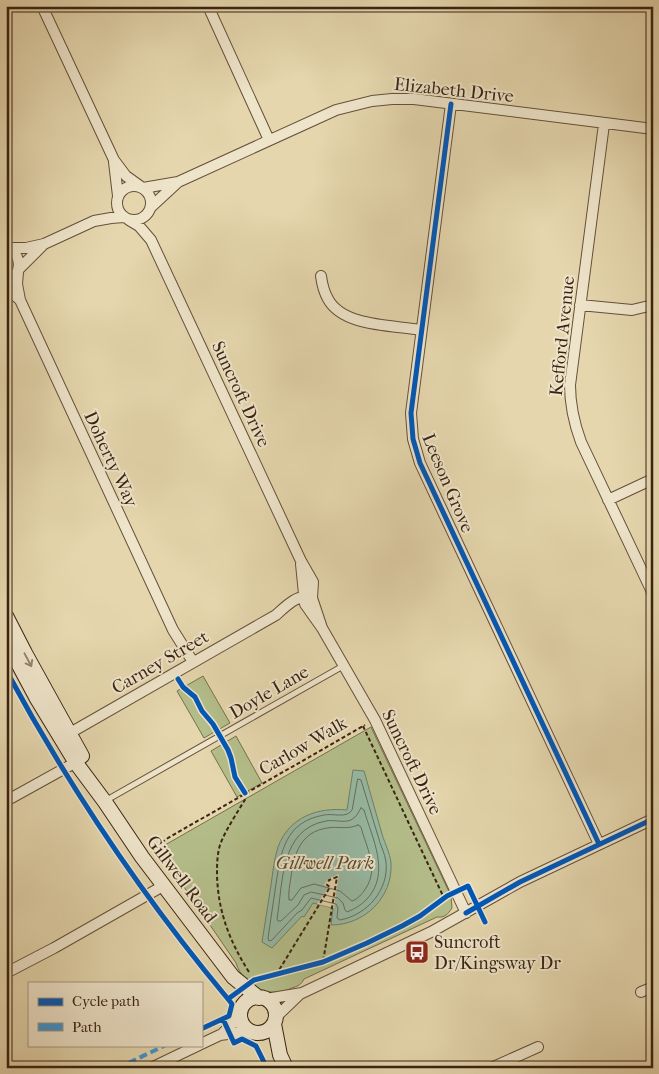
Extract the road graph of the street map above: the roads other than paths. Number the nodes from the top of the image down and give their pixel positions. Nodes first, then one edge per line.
1 (42, 6) edge
2 (208, 6) edge
3 (451, 104) junction
4 (604, 124) junction
5 (653, 129) edge
6 (269, 140) junction
7 (114, 160) junction
8 (178, 182) junction
9 (141, 187) junction
10 (117, 198) junction
11 (150, 209) junction
12 (127, 219) junction
13 (94, 221) junction
14 (151, 240) junction
15 (44, 244) junction
16 (8, 248) edge
17 (19, 270) junction
18 (320, 276) dead end
19 (6, 281) edge
20 (6, 288) edge
21 (20, 300) junction
22 (580, 305) junction
23 (653, 305) edge
24 (422, 330) junction
25 (653, 479) edge
26 (608, 500) junction
27 (653, 594) edge
28 (307, 600) junction
29 (6, 616) edge
30 (9, 636) edge
31 (189, 664) junction
32 (344, 665) junction
33 (65, 736) junction
34 (79, 761) junction
35 (6, 801) edge
36 (104, 802) junction
37 (653, 819) edge
38 (599, 844) junction
39 (164, 886) junction
40 (466, 913) junction
41 (6, 973) edge
42 (233, 977) junction
43 (653, 987) edge
44 (641, 992) dead end
45 (302, 993) junction
46 (262, 998) junction
47 (242, 1010) junction
48 (275, 1020) junction
49 (253, 1032) junction
50 (220, 1035) junction
51 (202, 1044) edge
52 (198, 1046) edge
53 (538, 1046) dead end
54 (283, 1061) edge
55 (151, 1068) edge
56 (491, 1068) edge

1 - 7 street
2 - 6 street
3 - 4 street, Elizabeth Drive
3 - 6 street, Elizabeth Drive
3 - 24 street, Leeson Grove
4 - 5 street, Elizabeth Drive
4 - 22 street, Kefford Avenue
6 - 8 street, Elizabeth Drive
7 - 9 street
7 - 10 street
8 - 9 street, Elizabeth Drive
8 - 11 street, Elizabeth Drive
9 - 10 street
9 - 11 street
10 - 12 street
10 - 13 street
11 - 12 street
11 - 14 street, Suncroft Drive
12 - 13 street
12 - 14 street, Suncroft Drive
13 - 15 street
14 - 28 street, Suncroft Drive
15 - 16 street
15 - 17 street
16 - 17 street
17 - 19 street
17 - 21 street, Doherty Way
18 - 24 street
20 - 21 street, Doherty Way
21 - 31 street, Doherty Way
22 - 23 street
22 - 26 street, Kefford Avenue
24 - 38 street, Leeson Grove
25 - 26 street
26 - 27 street, Kefford Avenue
28 - 31 street, Carney Street
28 - 32 street, Suncroft Drive
29 - 30 street, Gillwell Road
30 - 33 street, Gillwell Road
31 - 33 street, Carney Street
32 - 36 lane, Doyle Lane
32 - 40 street, Suncroft Drive
33 - 34 street, Gillwell Road
34 - 35 street
34 - 36 street, Gillwell Road
36 - 39 street, Gillwell Road
37 - 38 street
38 - 40 street
39 - 41 street
39 - 42 street, Gillwell Road
40 - 45 street
42 - 46 street, Gillwell Road
42 - 47 street, Gillwell Road
43 - 44 street
45 - 46 street
45 - 48 street
46 - 47 street
46 - 48 street
47 - 49 street
47 - 50 street
48 - 49 street
48 - 54 street
49 - 50 street
49 - 54 street
50 - 51 street
52 - 55 street
53 - 56 street

